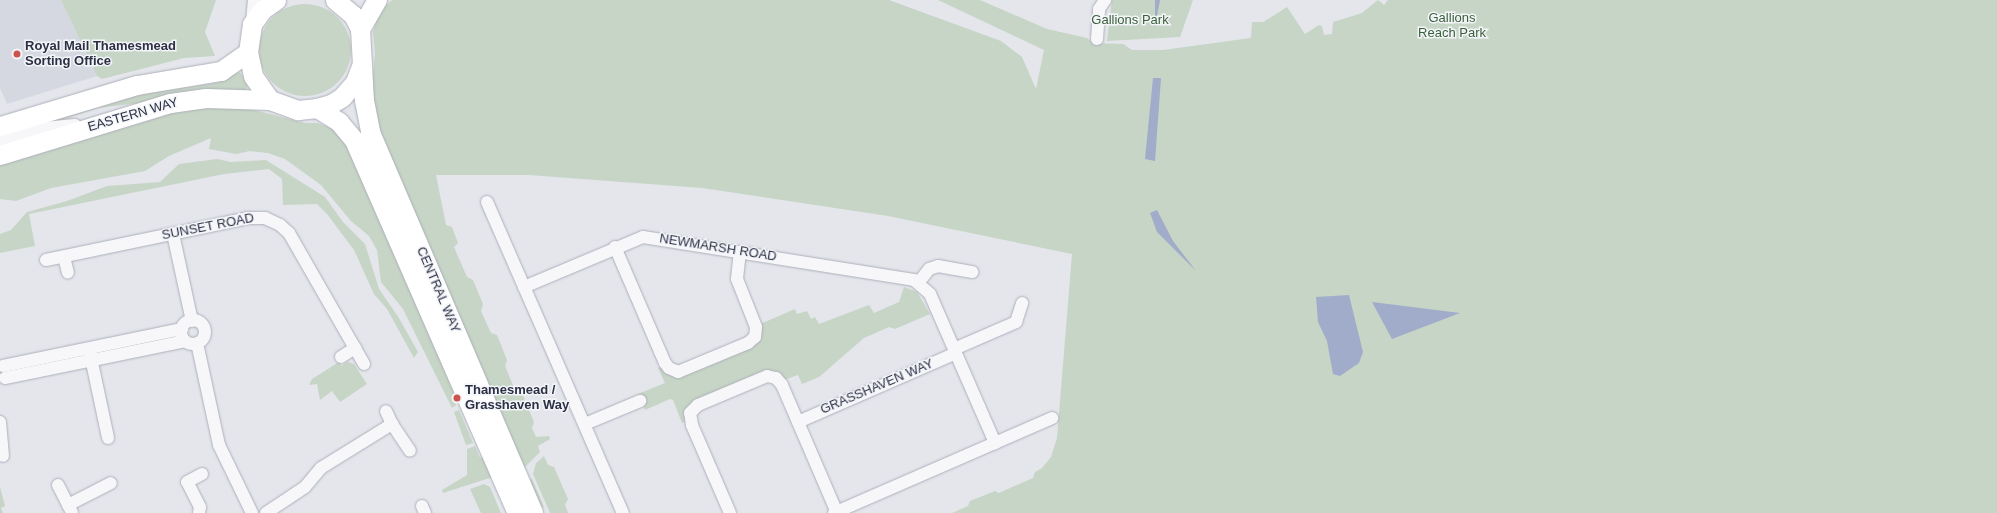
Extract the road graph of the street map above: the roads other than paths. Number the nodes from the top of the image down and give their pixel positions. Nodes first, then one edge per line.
1 (254, 0) edge
2 (276, 0) edge
3 (335, 0) edge
4 (377, 0) edge
5 (1099, 3) edge
6 (252, 24) junction
7 (360, 29) junction
8 (1097, 39) dead end
9 (248, 52) junction
10 (363, 62) junction
11 (270, 100) junction
12 (318, 108) junction
13 (101, 124) junction
14 (1, 128) edge
15 (0, 155) edge
16 (487, 202) dead end
17 (173, 234) junction
18 (615, 247) junction
19 (740, 252) junction
20 (64, 256) junction
21 (46, 260) dead end
22 (972, 272) dead end
23 (68, 273) dead end
24 (919, 282) junction
25 (524, 287) junction
26 (1022, 303) dead end
27 (192, 321) junction
28 (183, 335) junction
29 (197, 343) junction
30 (355, 348) junction
31 (955, 351) junction
32 (90, 354) junction
33 (341, 357) dead end
34 (364, 364) dead end
35 (2, 373) edge
36 (640, 401) dead end
37 (386, 411) dead end
38 (1052, 418) dead end
39 (0, 422) edge
40 (798, 422) junction
41 (392, 424) junction
42 (584, 424) junction
43 (108, 438) dead end
44 (995, 443) junction
45 (410, 450) dead end
46 (3, 456) dead end
47 (202, 474) dead end
48 (111, 483) dead end
49 (58, 484) dead end
50 (70, 509) edge
51 (199, 513) edge
52 (252, 513) edge
53 (266, 513) edge
54 (517, 513) edge
55 (534, 513) edge
56 (623, 513) edge
57 (730, 513) edge
58 (836, 513) edge

1 - 6 street
2 - 6 main road
3 - 7 main road
4 - 7 main road
5 - 8 street
6 - 9 main road
7 - 10 main road, CENTRAL WAY
9 - 11 main road
9 - 14 main road, EASTERN WAY
10 - 12 main road, EASTERN WAY
10 - 55 main road, CENTRAL WAY
11 - 12 main road, EASTERN WAY
11 - 13 main road, EASTERN WAY
12 - 54 main road, CENTRAL WAY
13 - 14 street
13 - 15 main road, EASTERN WAY
16 - 25 street
17 - 20 street, SUNSET ROAD
17 - 27 street
17 - 30 street, SUNSET ROAD
18 - 19 street, NEWMARSH ROAD
18 - 19 street
18 - 25 street, NEWMARSH ROAD
19 - 24 street, NEWMARSH ROAD
20 - 21 street, SUNSET ROAD
20 - 23 street
22 - 24 street
24 - 31 street
25 - 42 street
26 - 31 street
27 - 28 street
27 - 29 street
28 - 29 street
28 - 32 street
29 - 52 street
30 - 33 street
30 - 34 street, SUNSET ROAD
31 - 40 street, GRASSHAVEN WAY
31 - 44 street
32 - 35 street
32 - 43 street
36 - 42 street
37 - 41 street
38 - 44 street
39 - 46 street
40 - 57 street
40 - 58 street
41 - 45 street
41 - 53 street
42 - 56 street
44 - 58 street
47 - 51 street
48 - 50 street
49 - 50 street

